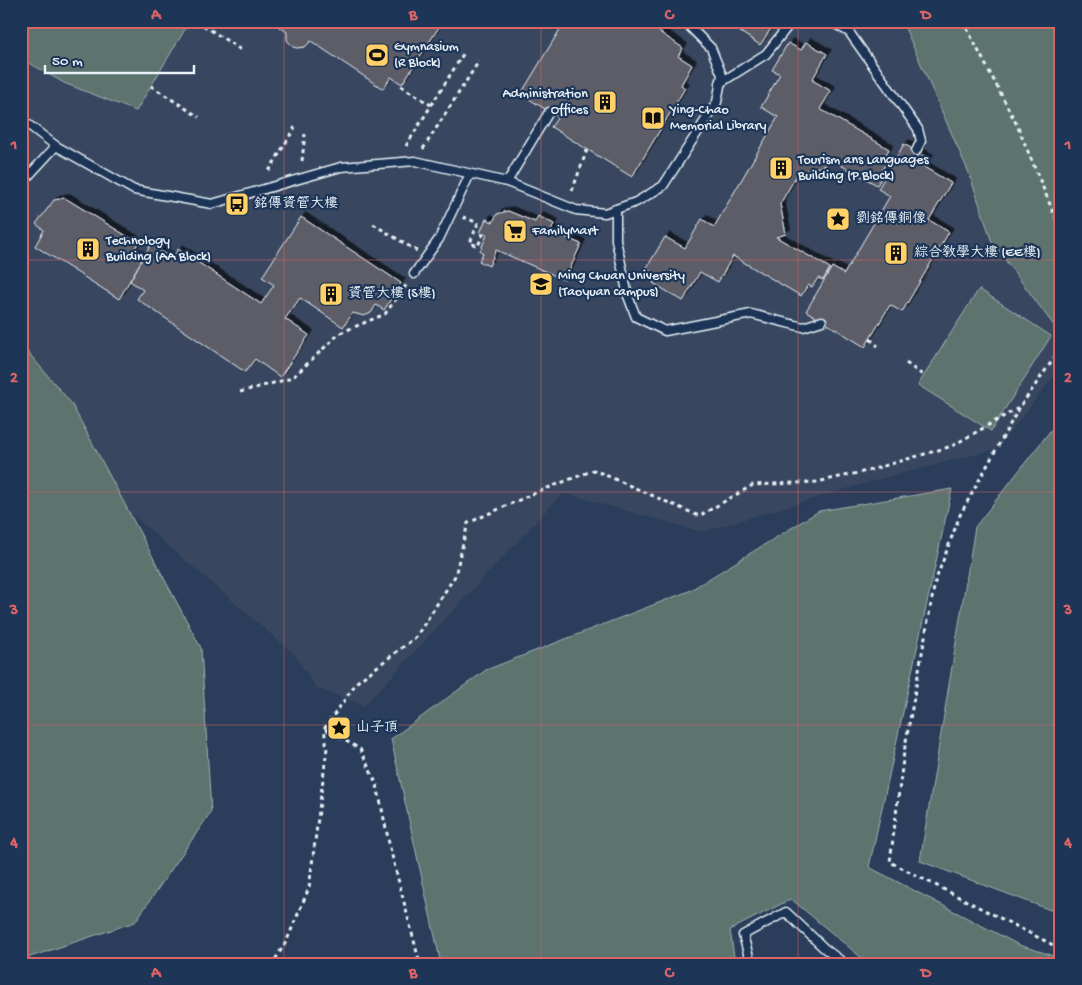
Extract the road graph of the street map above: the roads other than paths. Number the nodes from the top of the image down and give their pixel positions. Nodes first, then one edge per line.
1 (684, 21) edge
2 (792, 21) edge
3 (830, 21) edge
4 (720, 84) junction
5 (549, 112) dead end
6 (21, 119) edge
7 (56, 146) junction
8 (916, 151) dead end
9 (470, 174) junction
10 (508, 182) junction
11 (21, 184) edge
12 (616, 209) junction
13 (414, 274) road end
14 (822, 320) dead end
15 (751, 964) edge
16 (845, 964) edge

1 - 4 lane
2 - 4 lane
3 - 8 lane
4 - 12 lane
5 - 10 lane
6 - 7 lane
7 - 9 lane
7 - 11 lane
9 - 10 lane
9 - 13 lane
10 - 12 lane
12 - 14 lane
15 - 16 lane

